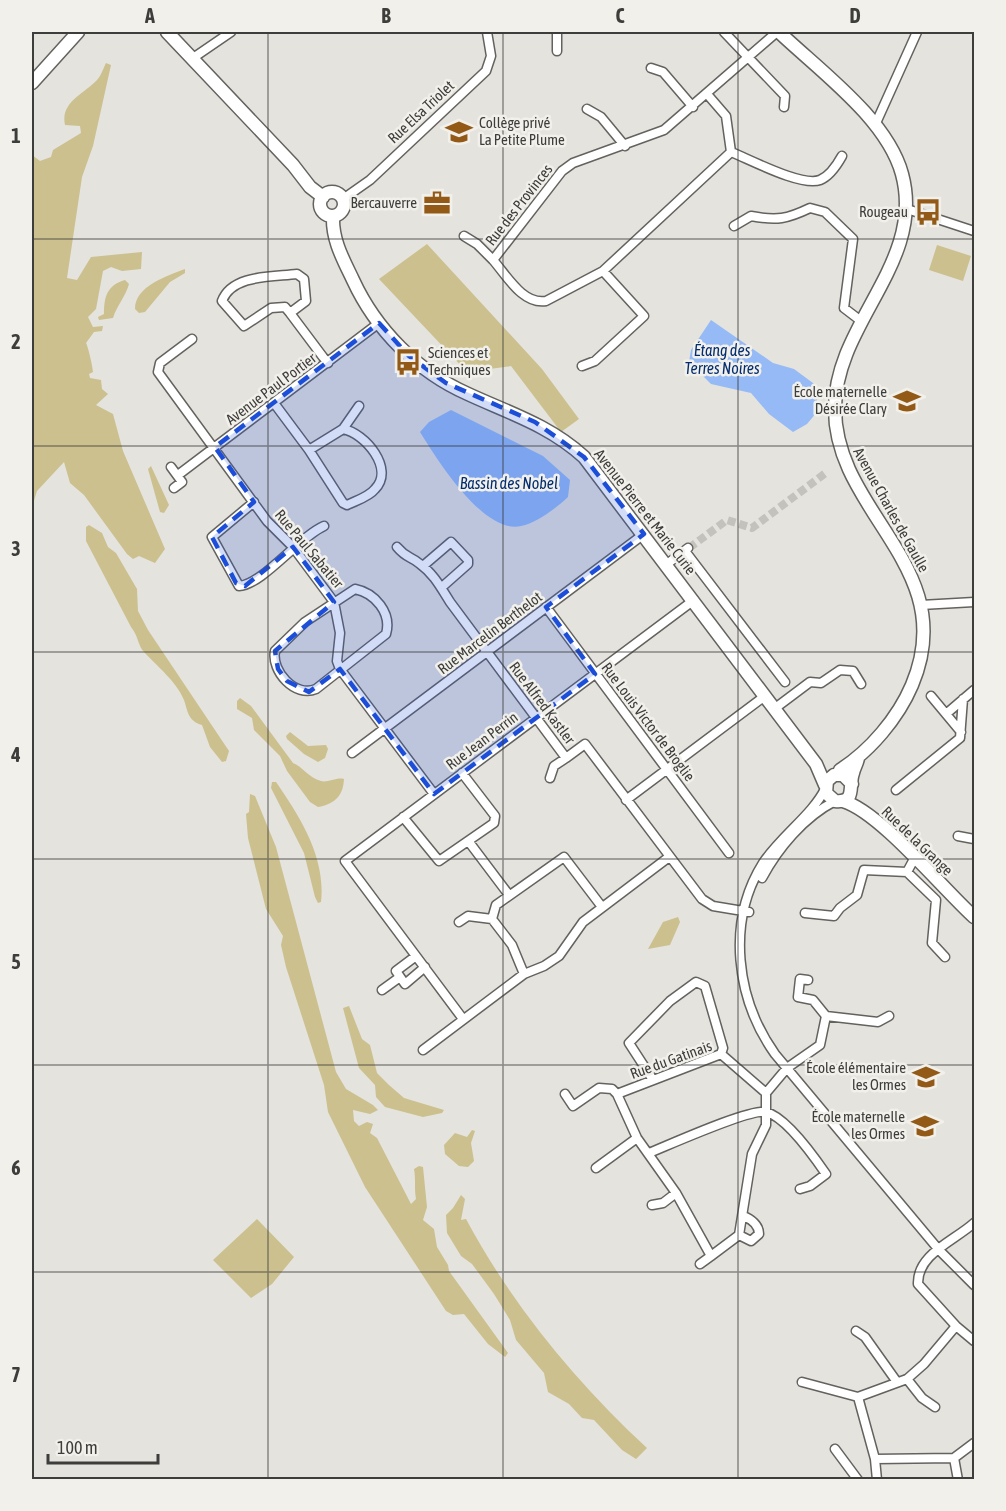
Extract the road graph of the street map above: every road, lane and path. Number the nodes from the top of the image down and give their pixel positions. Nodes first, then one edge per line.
1 (78, 32) edge
2 (167, 32) edge
3 (231, 32) edge
4 (487, 32) edge
5 (557, 32) edge
6 (724, 32) edge
7 (778, 32) edge
8 (916, 32) edge
9 (557, 51) dead end
10 (193, 58) junction
11 (748, 58) junction
12 (651, 68) dead end
13 (32, 83) edge
14 (707, 94) junction
15 (693, 107) junction
16 (784, 107) dead end
17 (587, 109) dead end
18 (876, 123) junction
19 (625, 146) junction
20 (731, 152) junction
21 (842, 156) dead end
22 (323, 197) junction
23 (343, 199) junction
24 (907, 209) junction
25 (333, 216) junction
26 (734, 226) dead end
27 (975, 231) edge
28 (464, 236) dead end
29 (493, 260) junction
30 (603, 271) junction
31 (290, 313) junction
32 (861, 321) junction
33 (379, 323) junction
34 (192, 339) dead end
35 (328, 363) junction
36 (582, 366) dead end
37 (274, 403) junction
38 (359, 406) dead end
39 (341, 431) junction
40 (215, 447) junction
41 (309, 450) junction
42 (171, 466) dead end
43 (178, 475) junction
44 (174, 488) dead end
45 (255, 502) junction
46 (324, 526) dead end
47 (644, 534) junction
48 (293, 547) junction
49 (397, 547) dead end
50 (667, 564) junction
51 (423, 566) junction
52 (442, 587) junction
53 (694, 600) junction
54 (334, 602) junction
55 (975, 602) edge
56 (921, 605) junction
57 (546, 608) junction
58 (487, 652) junction
59 (339, 669) junction
60 (595, 674) junction
61 (784, 682) dead end
62 (861, 684) dead end
63 (975, 690) edge
64 (765, 696) junction
65 (931, 696) dead end
66 (963, 699) junction
67 (774, 709) junction
68 (946, 714) junction
69 (536, 717) junction
70 (385, 728) junction
71 (961, 735) junction
72 (352, 753) dead end
73 (566, 758) junction
74 (858, 758) junction
75 (816, 764) junction
76 (667, 770) junction
77 (462, 773) junction
78 (839, 774) junction
79 (550, 778) dead end
80 (852, 786) junction
81 (825, 787) junction
82 (896, 790) dead end
83 (434, 794) junction
84 (626, 800) junction
85 (839, 801) junction
86 (865, 812) junction
87 (403, 817) junction
88 (958, 836) dead end
89 (975, 838) edge
90 (469, 842) junction
91 (729, 854) dead end
92 (669, 857) junction
93 (914, 859) junction
94 (907, 872) junction
95 (509, 895) junction
96 (602, 907) junction
97 (747, 911) junction
98 (805, 913) dead end
99 (975, 917) edge
100 (492, 919) junction
101 (459, 922) dead end
102 (416, 956) junction
103 (945, 957) dead end
104 (425, 967) junction
105 (524, 974) junction
106 (400, 977) junction
107 (808, 980) dead end
108 (382, 990) dead end
109 (826, 1016) junction
110 (889, 1016) dead end
111 (463, 1019) junction
112 (423, 1050) dead end
113 (721, 1054) junction
114 (787, 1068) junction
115 (653, 1080) junction
116 (766, 1093) junction
117 (565, 1094) dead end
118 (617, 1094) junction
119 (766, 1112) junction
120 (637, 1138) junction
121 (649, 1153) junction
122 (596, 1168) dead end
123 (800, 1189) dead end
124 (676, 1193) junction
125 (652, 1205) dead end
126 (743, 1216) junction
127 (975, 1223) edge
128 (739, 1235) junction
129 (939, 1250) junction
130 (711, 1256) junction
131 (700, 1264) dead end
132 (975, 1285) edge
133 (956, 1326) junction
134 (856, 1331) dead end
135 (975, 1341) edge
136 (908, 1379) junction
137 (802, 1382) dead end
138 (897, 1382) junction
139 (858, 1397) junction
140 (935, 1407) dead end
141 (975, 1443) edge
142 (835, 1449) dead end
143 (954, 1458) junction
144 (875, 1459) junction
145 (858, 1479) edge
146 (876, 1479) edge
147 (958, 1479) edge

1 - 13 street
2 - 10 street
3 - 10 street
4 - 23 street, Rue Elsa Triolet
5 - 9 street
6 - 11 street
7 - 11 street, Rue des Provinces
7 - 18 street, Avenue Charles de Gaulle
8 - 18 street
10 - 22 street
11 - 14 street, Rue des Provinces
11 - 16 street
12 - 15 street
14 - 15 street, Rue des Provinces
14 - 20 street
15 - 19 street, Rue des Provinces
17 - 19 street
18 - 24 street, Avenue Charles de Gaulle
19 - 29 street, Rue des Provinces
20 - 21 street
20 - 30 street, Rue des Provinces
22 - 23 street
22 - 25 street
23 - 25 street
24 - 27 street
24 - 32 street, Avenue Charles de Gaulle
25 - 33 street, Avenue Pierre et Marie Curie
26 - 32 street
28 - 29 street
29 - 30 street, Rue des Provinces
30 - 36 street
31 - 31 street
31 - 35 street
32 - 56 street, Avenue Charles de Gaulle
33 - 35 street, Avenue Paul Portier
33 - 47 street, Avenue Pierre et Marie Curie
34 - 40 street, Rue Paul Sabatier
35 - 37 street, Avenue Paul Portier
37 - 40 street, Avenue Paul Portier
37 - 41 street
38 - 39 street
39 - 41 street
39 - 41 street
40 - 43 street, Avenue Paul Portier
40 - 45 street, Rue Paul Sabatier
42 - 43 street
43 - 44 street
45 - 48 street, Rue Paul Sabatier
45 - 48 street
46 - 48 street
47 - 50 street, Avenue Pierre et Marie Curie
47 - 57 street, Rue Marcelin Berthelot
48 - 54 street, Rue Paul Sabatier
49 - 51 street, Rue Alfred Kastler
50 - 53 street, Avenue Pierre et Marie Curie
50 - 61 street
51 - 52 street, Rue Alfred Kastler
51 - 52 street
52 - 58 street, Rue Alfred Kastler
53 - 60 street, Rue Jean Perrin
53 - 64 street, Avenue Pierre et Marie Curie
54 - 59 street, Rue Paul Sabatier
54 - 59 street
54 - 59 street
55 - 56 street
56 - 74 street, Avenue Charles de Gaulle
57 - 58 street, Rue Marcelin Berthelot
57 - 60 street, Rue Louis Victor de Broglie
58 - 69 street, Rue Alfred Kastler
58 - 70 street, Rue Marcelin Berthelot
59 - 70 street
60 - 69 street, Rue Jean Perrin
60 - 76 street, Rue Louis Victor de Broglie
62 - 67 street
63 - 66 street
64 - 67 street, Avenue Pierre et Marie Curie
64 - 76 street
65 - 68 street
66 - 68 street
66 - 71 street
67 - 75 street, Avenue Pierre et Marie Curie
68 - 71 street
69 - 73 street, Rue Alfred Kastler
69 - 77 street, Rue Jean Perrin
70 - 72 street, Rue Marcelin Berthelot
70 - 83 street
71 - 82 street
73 - 79 street
73 - 84 street, Rue Alfred Kastler
74 - 78 street, Avenue Charles de Gaulle
74 - 80 street, Avenue Charles de Gaulle
75 - 78 street, Avenue Pierre et Marie Curie
75 - 81 street, Avenue Pierre et Marie Curie
76 - 84 street
76 - 91 street, Rue Louis Victor de Broglie
77 - 83 street, Rue Jean Perrin
77 - 90 street
78 - 80 street
78 - 81 street
80 - 85 street
80 - 86 street, Rue de la Grange
81 - 85 street
81 - 97 street
83 - 87 street, Rue Jean Perrin
84 - 92 street, Rue Alfred Kastler
85 - 86 street, Rue de la Grange
85 - 97 street
86 - 93 street, Rue de la Grange
87 - 90 street
87 - 102 street, Rue Jean Perrin
88 - 89 street
90 - 95 street
92 - 96 street
92 - 97 street, Rue Alfred Kastler
93 - 94 street
93 - 99 street, Rue de la Grange
94 - 98 street
94 - 103 street
95 - 96 street
95 - 100 street
96 - 105 street
97 - 114 street
100 - 101 street
100 - 105 street
102 - 104 street
102 - 106 street
104 - 106 street
104 - 111 street
105 - 111 street
106 - 108 street
107 - 109 street
109 - 110 street
109 - 114 street
111 - 112 street
113 - 115 street, Rue du Gatinais
113 - 115 street
113 - 116 street, Rue du Gatinais
114 - 116 street
114 - 129 street
115 - 118 street, Rue du Gatinais
116 - 119 street
117 - 118 street
118 - 120 street, Rue du Gatinais
119 - 121 street
119 - 123 street
119 - 126 street
120 - 121 street, Rue du Gatinais
120 - 122 street
121 - 124 street, Rue du Gatinais
124 - 125 street
124 - 130 street, Rue du Gatinais
126 - 128 street
126 - 128 street
127 - 129 street
128 - 130 street
129 - 132 street
129 - 133 street
130 - 131 street
133 - 135 street
133 - 136 street
134 - 138 street
136 - 138 street
136 - 140 street
137 - 139 street
138 - 139 street
139 - 144 street
141 - 143 street
142 - 145 street
143 - 144 street
143 - 147 street
144 - 146 street

